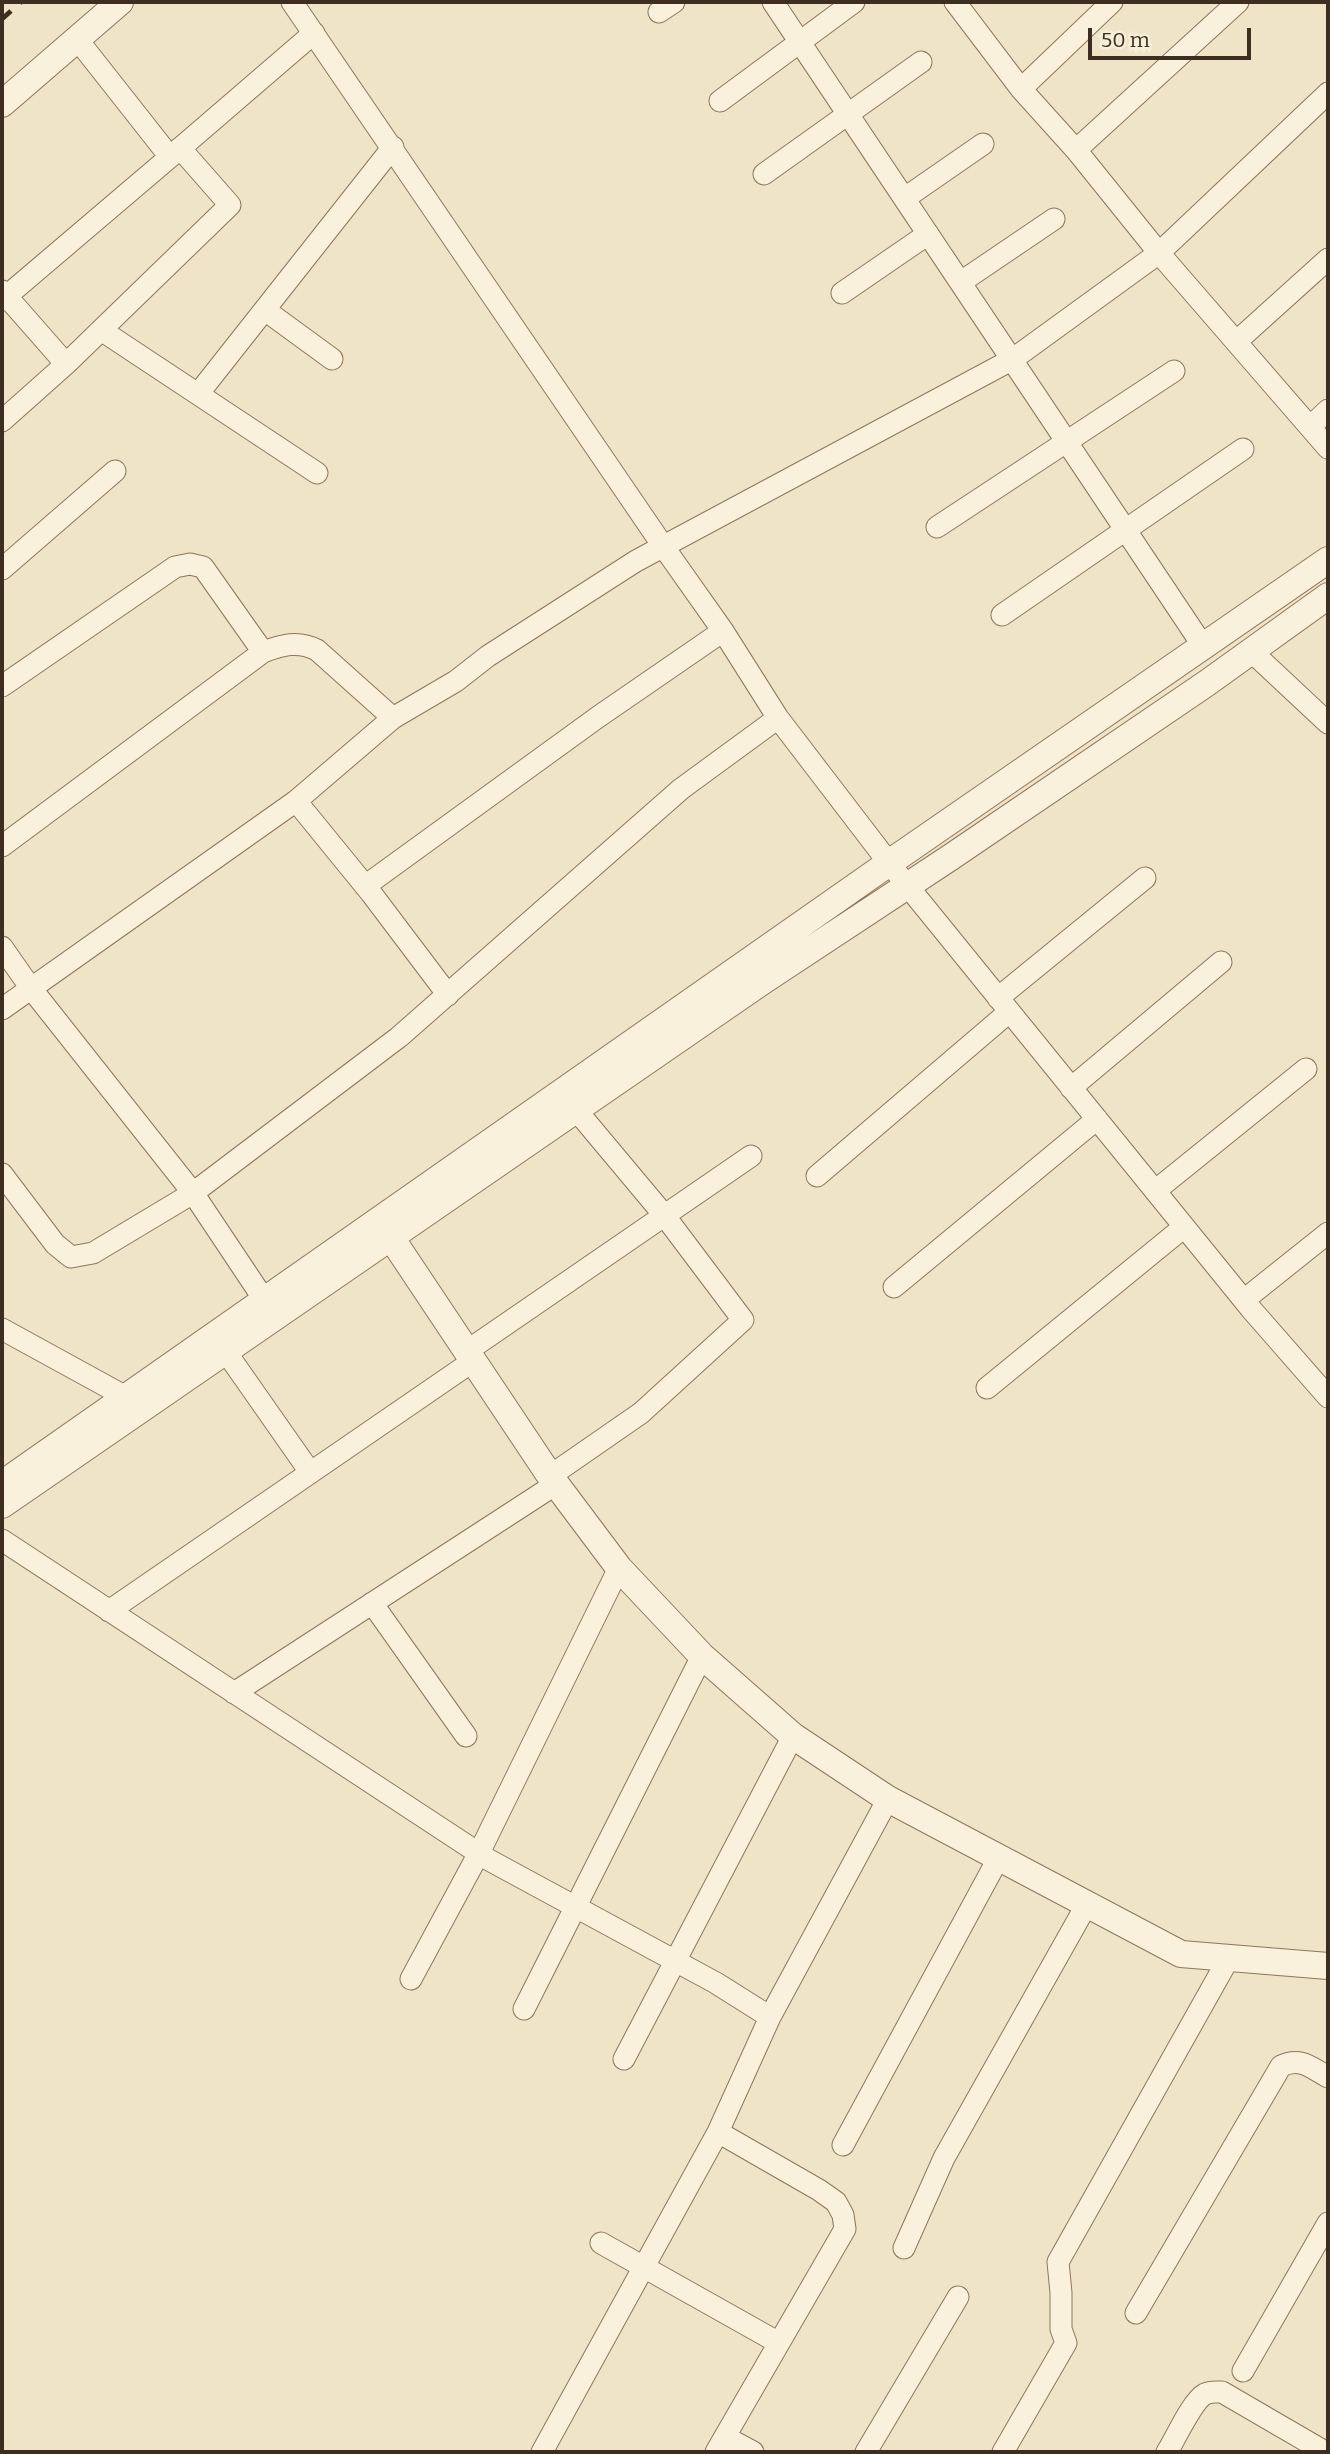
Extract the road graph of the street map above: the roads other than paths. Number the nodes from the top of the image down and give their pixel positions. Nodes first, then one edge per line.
1 (120, 2) edge
2 (292, 2) edge
3 (773, 2) edge
4 (854, 2) edge
5 (955, 2) edge
6 (1112, 2) edge
7 (1238, 2) edge
8 (314, 33) junction
9 (77, 39) junction
10 (800, 42) junction
11 (920, 62) dead end
12 (1021, 89) junction
13 (1328, 93) edge
14 (719, 101) dead end
15 (2, 104) edge
16 (848, 113) junction
17 (983, 144) dead end
18 (393, 147) junction
19 (1076, 150) junction
20 (175, 152) junction
21 (764, 174) dead end
22 (905, 198) junction
23 (1054, 219) dead end
24 (928, 234) junction
25 (1159, 253) junction
26 (1328, 259) edge
27 (961, 282) junction
28 (842, 292) dead end
29 (3, 296) edge
30 (265, 310) junction
31 (101, 330) junction
32 (1236, 342) junction
33 (332, 359) dead end
34 (1013, 359) junction
35 (66, 364) junction
36 (1174, 371) dead end
37 (198, 394) junction
38 (1328, 410) edge
39 (2, 421) edge
40 (1310, 427) junction
41 (1068, 442) junction
42 (1328, 448) edge
43 (1243, 449) dead end
44 (115, 471) dead end
45 (317, 473) dead end
46 (937, 527) dead end
47 (1126, 529) junction
48 (663, 547) junction
49 (1328, 560) edge
50 (2, 569) edge
51 (1328, 596) edge
52 (1002, 615) dead end
53 (723, 631) junction
54 (1203, 646) junction
55 (263, 652) junction
56 (1251, 652) junction
57 (2, 686) edge
58 (778, 718) junction
59 (393, 719) junction
60 (1328, 723) edge
61 (296, 801) junction
62 (2, 846) edge
63 (889, 863) junction
64 (1145, 878) dead end
65 (909, 885) junction
66 (365, 887) junction
67 (2, 947) edge
68 (1220, 962) dead end
69 (30, 987) junction
70 (448, 995) junction
71 (1004, 1005) junction
72 (2, 1009) edge
73 (1306, 1069) dead end
74 (1071, 1088) junction
75 (577, 1111) junction
76 (1097, 1119) junction
77 (751, 1156) dead end
78 (2, 1174) edge
79 (817, 1176) dead end
80 (1155, 1191) junction
81 (193, 1193) junction
82 (664, 1215) junction
83 (1184, 1227) junction
84 (385, 1229) junction
85 (1328, 1234) edge
86 (894, 1287) dead end
87 (1244, 1300) junction
88 (270, 1309) junction
89 (2, 1329) edge
90 (226, 1352) junction
91 (470, 1356) junction
92 (987, 1388) dead end
93 (126, 1397) junction
94 (1328, 1397) edge
95 (310, 1472) junction
96 (553, 1480) junction
97 (2, 1484) edge
98 (2, 1505) edge
99 (2, 1541) edge
100 (620, 1568) junction
101 (372, 1603) junction
102 (109, 1611) junction
103 (702, 1656) junction
104 (234, 1693) junction
105 (793, 1736) junction
106 (466, 1737) dead end
107 (888, 1798) junction
108 (479, 1853) junction
109 (999, 1857) junction
110 (1087, 1904) junction
111 (575, 1907) junction
112 (1230, 1956) junction
113 (674, 1961) junction
114 (1328, 1966) edge
115 (411, 1979) dead end
116 (524, 2009) dead end
117 (769, 2017) junction
118 (624, 2059) dead end
119 (1328, 2077) edge
120 (718, 2132) junction
121 (843, 2145) dead end
122 (1328, 2223) edge
123 (601, 2243) dead end
124 (904, 2248) dead end
125 (644, 2267) junction
126 (958, 2297) dead end
127 (1136, 2313) dead end
128 (779, 2343) junction
129 (1243, 2371) dead end
130 (721, 2445) edge
131 (1321, 2451) edge
132 (542, 2452) edge
133 (753, 2452) edge
134 (866, 2452) edge
135 (1003, 2452) edge
136 (1167, 2452) edge

1 - 9 street
2 - 8 street
3 - 10 street
4 - 10 street
5 - 12 street
6 - 12 street
7 - 19 street
8 - 18 street
8 - 20 street
9 - 15 street
9 - 20 street
10 - 14 street
10 - 16 street
11 - 16 street
12 - 19 street
13 - 25 street
16 - 21 street
16 - 22 street
17 - 22 street
18 - 30 street
18 - 48 street
19 - 25 street
20 - 29 street
20 - 31 street
22 - 24 street
23 - 27 street
24 - 27 street
24 - 28 street
25 - 32 street
25 - 34 street
26 - 32 street
27 - 34 street
29 - 35 street
30 - 33 street
30 - 37 street
31 - 35 street
31 - 37 street
32 - 40 street
34 - 41 street
34 - 48 street
35 - 39 street
36 - 41 street
37 - 45 street
38 - 40 street
40 - 42 street
41 - 46 street
41 - 47 street
43 - 47 street
44 - 50 street
47 - 52 street
47 - 54 street
48 - 53 street
48 - 59 street
49 - 54 street
51 - 56 street
53 - 58 street
53 - 66 street
54 - 63 street
55 - 57 street
55 - 59 street
55 - 62 street
56 - 60 street
56 - 65 street
58 - 63 street
58 - 70 street
59 - 61 street
61 - 66 street
61 - 69 street
63 - 65 street
63 - 84 street
64 - 71 street
65 - 71 street
65 - 75 street
66 - 70 street
67 - 69 street
68 - 74 street
69 - 72 street
69 - 81 street
70 - 81 street
71 - 74 street
71 - 79 street
73 - 80 street
74 - 76 street
75 - 82 street
75 - 84 street
76 - 80 street
76 - 86 street
77 - 82 street
78 - 81 street
80 - 83 street
81 - 88 street
82 - 91 street
82 - 96 street
83 - 87 street
83 - 92 street
84 - 88 street
84 - 91 street
85 - 87 street
87 - 94 street
88 - 90 street
88 - 93 street
89 - 93 street
90 - 95 street
90 - 98 street
91 - 95 street
91 - 96 street
93 - 97 street
95 - 102 street
96 - 100 street
96 - 101 street
99 - 102 street
100 - 103 street
100 - 108 street
101 - 104 street
101 - 106 street
102 - 104 street
103 - 105 street
103 - 111 street
104 - 108 street
105 - 107 street
105 - 113 street
107 - 109 street
107 - 117 street
108 - 111 street
108 - 115 street
109 - 110 street
109 - 121 street
110 - 112 street
110 - 124 street
111 - 113 street
111 - 116 street
112 - 114 street
112 - 135 street
113 - 117 street
113 - 118 street
117 - 120 street
119 - 127 street
120 - 125 street
120 - 128 street
122 - 129 street
123 - 125 street
125 - 128 street
125 - 132 street
126 - 134 street
128 - 130 street
130 - 133 street
131 - 136 street

